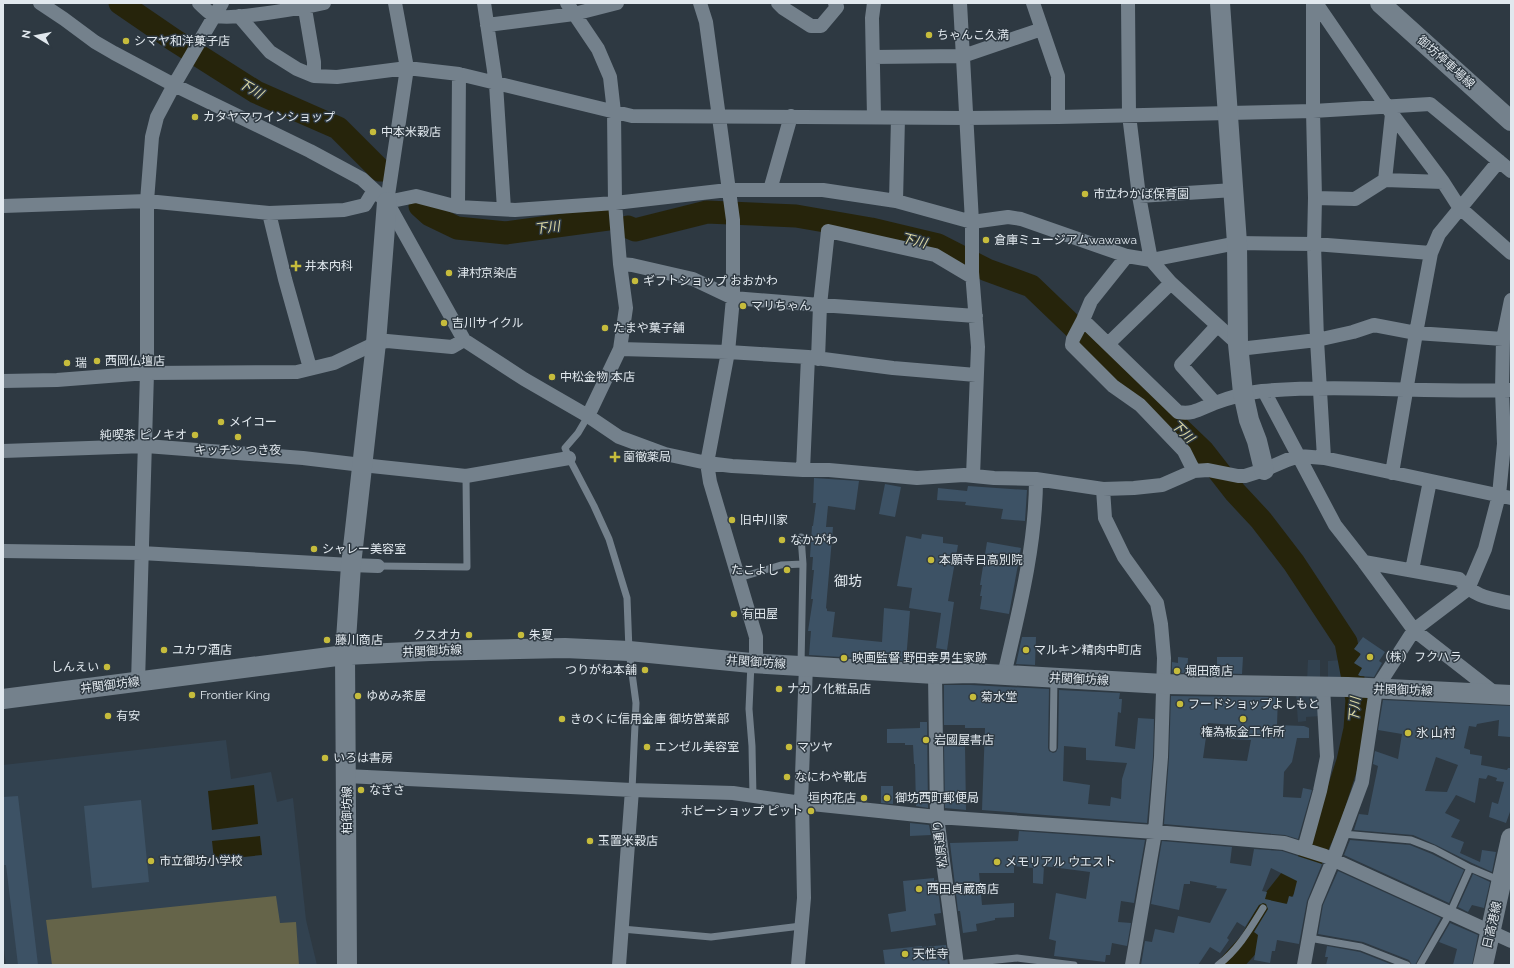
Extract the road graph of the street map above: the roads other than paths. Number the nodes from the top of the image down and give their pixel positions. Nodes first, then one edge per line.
1 (40, 3) edge
2 (199, 3) edge
3 (222, 3) edge
4 (324, 3) edge
5 (395, 3) edge
6 (484, 3) edge
7 (617, 3) edge
8 (700, 3) edge
9 (778, 3) edge
10 (835, 3) edge
11 (874, 3) edge
12 (960, 3) edge
13 (1033, 3) edge
14 (1128, 3) edge
15 (1220, 3) edge
16 (1313, 3) edge
17 (1316, 3) edge
18 (1380, 3) edge
19 (305, 5) edge
20 (570, 8) edge
21 (214, 16) junction
22 (239, 16) junction
23 (487, 25) junction
24 (1042, 30) junction
25 (963, 56) junction
26 (873, 57) junction
27 (407, 68) junction
28 (459, 74) junction
29 (314, 76) junction
30 (496, 84) junction
31 (174, 85) junction
32 (1313, 111) junction
33 (1389, 111) junction
34 (614, 112) junction
35 (1228, 112) junction
36 (1129, 115) junction
37 (718, 116) junction
38 (791, 116) junction
39 (874, 117) junction
40 (1058, 117) junction
41 (898, 118) junction
42 (966, 118) junction
43 (1511, 121) edge
44 (1499, 161) junction
45 (1511, 171) edge
46 (1386, 180) junction
47 (1442, 182) junction
48 (770, 190) junction
49 (1234, 190) junction
50 (380, 196) junction
51 (729, 196) junction
52 (1139, 196) junction
53 (1315, 198) junction
54 (147, 201) junction
55 (896, 201) junction
56 (615, 203) junction
57 (3, 206) edge
58 (458, 207) junction
59 (1459, 207) junction
60 (504, 209) junction
61 (269, 213) junction
62 (972, 222) junction
63 (1237, 243) junction
64 (1314, 244) junction
65 (1431, 253) junction
66 (1511, 253) edge
67 (1127, 256) junction
68 (1151, 260) junction
69 (620, 264) junction
70 (972, 274) junction
71 (1171, 283) junction
72 (733, 298) junction
73 (1511, 300) edge
74 (820, 305) junction
75 (976, 316) junction
76 (1082, 322) junction
77 (1217, 326) junction
78 (1416, 333) junction
79 (464, 340) junction
80 (1317, 340) junction
81 (1503, 340) junction
82 (376, 343) junction
83 (1108, 344) junction
84 (1238, 347) junction
85 (620, 349) junction
86 (728, 352) junction
87 (813, 358) junction
88 (310, 368) junction
89 (147, 373) junction
90 (976, 375) junction
91 (3, 381) edge
92 (1321, 388) junction
93 (1407, 389) junction
94 (1507, 390) edge
95 (1264, 391) junction
96 (1243, 393) junction
97 (1215, 403) junction
98 (588, 416) junction
99 (146, 446) junction
100 (3, 451) edge
101 (1299, 456) junction
102 (569, 458) junction
103 (1324, 458) junction
104 (707, 463) junction
105 (362, 466) junction
106 (803, 470) junction
107 (1264, 470) junction
108 (1201, 471) junction
109 (1392, 473) junction
110 (466, 476) junction
111 (973, 476) junction
112 (1036, 479) junction
113 (1430, 481) junction
114 (1103, 488) junction
115 (1505, 496) edge
116 (801, 537) dead end
117 (3, 551) edge
118 (142, 553) junction
119 (1364, 562) junction
120 (803, 564) junction
121 (351, 565) junction
122 (378, 566) joint
123 (1412, 570) junction
124 (739, 578) junction
125 (1468, 589) junction
126 (1511, 603) edge
127 (1414, 630) junction
128 (629, 651) junction
129 (345, 655) junction
130 (753, 663) junction
131 (803, 665) junction
132 (935, 674) junction
133 (1004, 675) junction
134 (1054, 678) junction
135 (138, 682) junction
136 (1164, 684) junction
137 (1323, 687) junction
138 (1362, 688) junction
139 (1504, 694) edge
140 (3, 699) edge
141 (1053, 748) dead end
142 (346, 776) junction
143 (632, 790) junction
144 (753, 797) junction
145 (801, 803) junction
146 (937, 817) junction
147 (1155, 832) junction
148 (1342, 834) junction
149 (1511, 838) edge
150 (1304, 849) junction
151 (1329, 858) junction
152 (1470, 868) junction
153 (1506, 882) edge
154 (1263, 908) dead end
155 (1450, 913) junction
156 (801, 926) junction
157 (622, 929) junction
158 (1490, 931) junction
159 (1309, 938) junction
160 (1511, 941) edge
161 (347, 965) edge
162 (619, 965) edge
163 (798, 965) edge
164 (957, 965) edge
165 (1074, 965) edge
166 (1132, 965) edge
167 (1218, 965) edge
168 (1304, 965) edge
169 (1407, 965) edge
170 (1420, 965) edge
171 (1483, 965) edge

1 - 31 street
2 - 21 street
3 - 21 street
4 - 19 street
5 - 27 street
6 - 23 street
7 - 20 street
8 - 37 street
9 - 10 street
11 - 26 street
12 - 25 street
13 - 24 street
14 - 36 street
15 - 35 main road
16 - 32 street
17 - 33 street
18 - 43 main road, 御坊停車場線
19 - 22 street
19 - 29 street
20 - 23 street
20 - 34 street
21 - 22 street
21 - 31 street
22 - 29 street
23 - 30 street
24 - 25 street
24 - 40 street
25 - 26 street
25 - 42 street
26 - 39 street
27 - 28 street
27 - 29 street
27 - 50 street
28 - 30 street
28 - 58 street
30 - 34 street
30 - 60 street
31 - 50 street
31 - 54 street
32 - 33 street
32 - 35 street
32 - 53 street
33 - 44 street
33 - 46 street
33 - 47 street
34 - 37 street
34 - 56 street
35 - 36 street
35 - 49 main road
36 - 40 street
36 - 52 street
37 - 38 street
37 - 51 street
38 - 39 street
38 - 48 street
39 - 41 street
40 - 42 street
41 - 42 street
41 - 55 street
42 - 62 street
44 - 45 street
44 - 59 street
46 - 47 street
46 - 53 street
47 - 59 street
48 - 51 street
48 - 55 street
49 - 52 street
49 - 63 main road
50 - 58 street
50 - 61 street
50 - 79 street
50 - 82 main road, 柏御坊線
51 - 56 street
51 - 72 street
52 - 68 street
53 - 64 street
54 - 57 street
54 - 61 street
54 - 89 street
55 - 62 street
56 - 60 street
56 - 69 street
58 - 60 street
59 - 65 street
59 - 66 street
61 - 88 street
62 - 67 street
62 - 70 street
63 - 64 street
63 - 68 street
63 - 84 main road
64 - 65 street
64 - 80 street
65 - 78 street
67 - 68 street
67 - 76 street
68 - 71 street
69 - 72 street
69 - 85 street
70 - 74 street
70 - 75 street
71 - 77 street
71 - 83 street
72 - 74 street
72 - 86 street
73 - 81 street
74 - 75 street
74 - 87 street
75 - 90 street
76 - 83 street
76 - 108 street
77 - 84 street
77 - 97 street
78 - 80 street
78 - 81 street
78 - 93 street
79 - 82 street
79 - 98 street
80 - 84 street
80 - 92 street
81 - 94 street
82 - 88 street
82 - 105 main road, 柏御坊線
83 - 97 street
84 - 96 main road
85 - 86 street
85 - 98 street
86 - 87 street
86 - 104 street
87 - 90 street
87 - 106 street
88 - 89 street
89 - 91 street
89 - 99 street
90 - 111 street
92 - 93 street
92 - 95 street
92 - 103 street
93 - 94 street
93 - 109 street
94 - 115 street
95 - 96 street
95 - 101 street
96 - 97 street
96 - 107 main road
98 - 102 lane
98 - 104 street
99 - 100 street
99 - 105 street
99 - 118 street
101 - 103 street
101 - 107 street
101 - 119 street
102 - 110 street
102 - 128 lane
103 - 109 street
104 - 106 street
104 - 124 street
105 - 110 street
105 - 121 main road, 柏御坊線
106 - 111 street
107 - 108 street
108 - 114 street
109 - 113 street
110 - 122 lane
111 - 112 street
112 - 114 street
112 - 133 street
113 - 115 street
113 - 123 street
114 - 136 street
115 - 125 street
116 - 120 lane
117 - 118 street
118 - 121 street
118 - 135 street
119 - 123 street
119 - 127 street
120 - 124 lane
120 - 131 lane
121 - 122 street
121 - 129 main road, 柏御坊線
123 - 125 street
124 - 130 street
125 - 126 street
125 - 127 street
127 - 138 street
127 - 139 street
128 - 129 main road, 井関御坊線
128 - 130 main road, 井関御坊線
128 - 143 lane
129 - 135 main road, 井関御坊線
129 - 142 main road, 柏御坊線
130 - 131 main road, 井関御坊線
130 - 144 lane
131 - 132 main road, 井関御坊線
131 - 145 street
132 - 133 main road, 井関御坊線
132 - 146 street, 松原通り
133 - 134 main road, 井関御坊線
134 - 136 main road, 井関御坊線
134 - 141 lane
135 - 140 main road, 井関御坊線
136 - 137 main road, 井関御坊線
136 - 147 street
137 - 138 main road, 井関御坊線
137 - 150 street
138 - 139 main road, 井関御坊線
138 - 148 street
142 - 143 street
142 - 161 main road, 柏御坊線
143 - 144 street
143 - 157 street
144 - 145 street
145 - 146 street
145 - 156 street
146 - 147 street
146 - 164 street, 松原通り
147 - 150 street
147 - 166 street
148 - 151 street
148 - 152 lane
149 - 153 main road, 日高港線
150 - 151 street
151 - 155 street
151 - 159 street
152 - 153 lane
152 - 155 lane
153 - 158 main road, 日高港線
154 - 167 lane
155 - 158 street
155 - 170 lane
156 - 157 lane
156 - 163 street
157 - 162 street
158 - 160 street
158 - 171 main road, 日高港線
159 - 168 street
159 - 169 lane
164 - 165 lane

